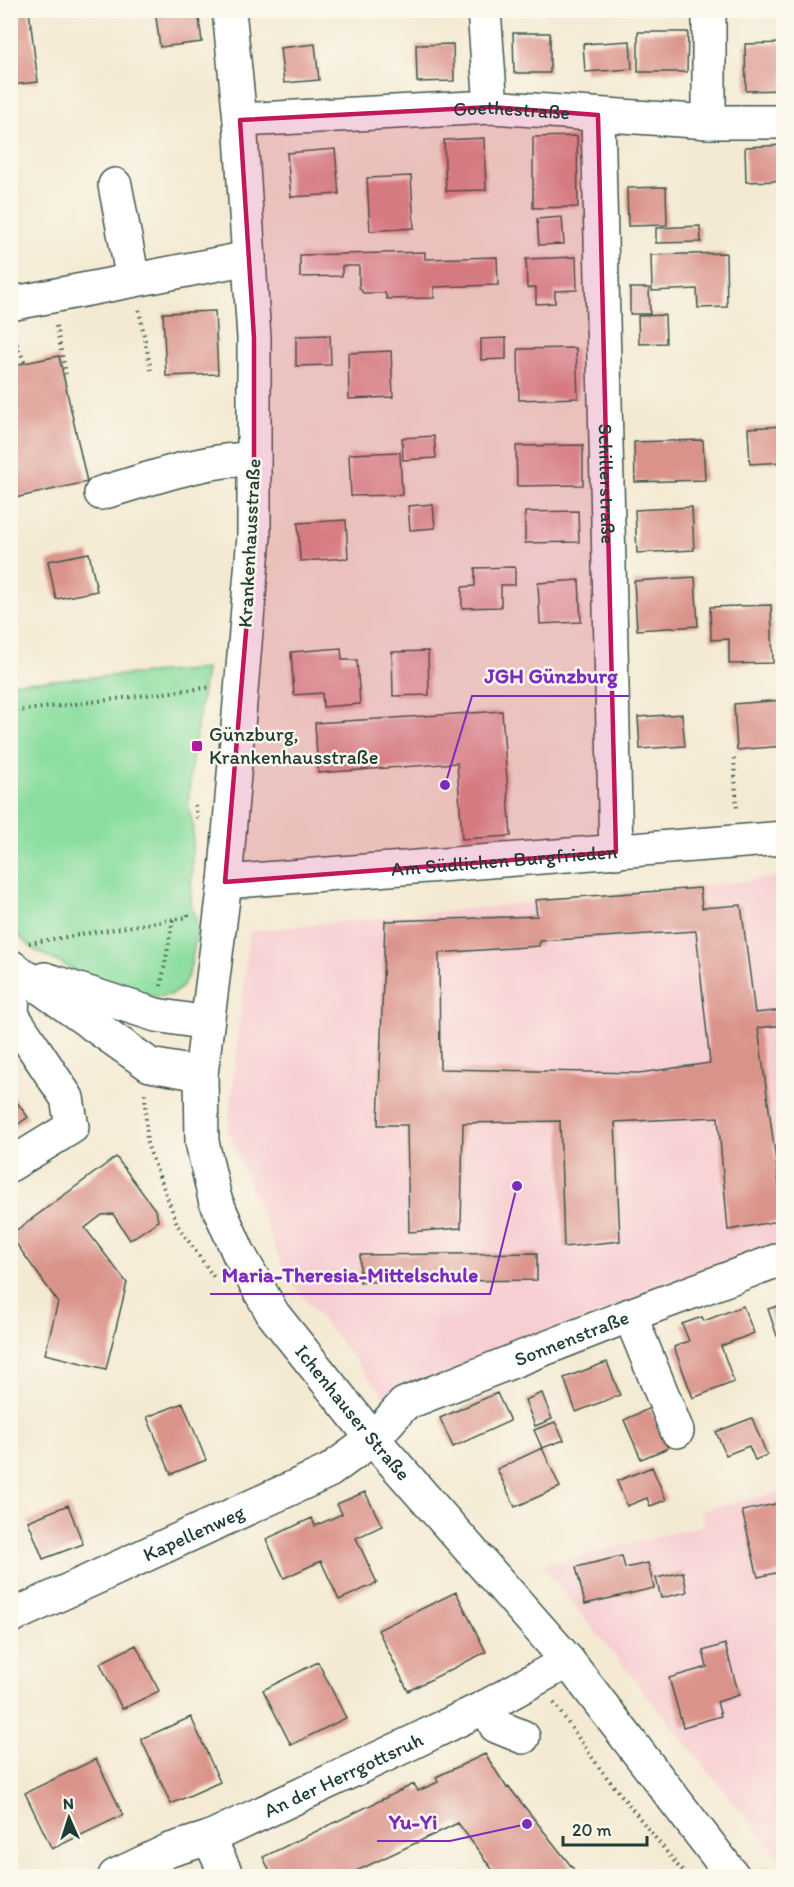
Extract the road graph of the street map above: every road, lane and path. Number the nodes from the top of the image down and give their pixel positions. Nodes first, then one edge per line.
1 (229, 10) edge
2 (484, 10) edge
3 (709, 10) edge
4 (491, 107) junction
5 (598, 115) junction
6 (240, 120) junction
7 (783, 122) edge
8 (710, 123) junction
9 (115, 185) dead end
10 (249, 258) junction
11 (133, 280) junction
12 (10, 304) edge
13 (10, 329) edge
14 (25, 363) dead end
15 (151, 370) dead end
16 (254, 459) junction
17 (102, 493) dead end
18 (240, 682) junction
19 (10, 712) edge
20 (734, 758) dead end
21 (783, 838) edge
22 (739, 842) junction
23 (616, 852) junction
24 (225, 882) junction
25 (190, 908) dead end
26 (12, 967) edge
27 (207, 1023) junction
28 (201, 1074) junction
29 (10, 1165) edge
30 (783, 1258) edge
31 (630, 1315) junction
32 (677, 1431) dead end
33 (373, 1439) junction
34 (10, 1617) edge
35 (568, 1660) junction
36 (537, 1678) junction
37 (487, 1706) junction
38 (523, 1737) dead end
39 (209, 1838) junction
40 (115, 1876) edge
41 (227, 1876) edge
42 (686, 1876) edge
43 (733, 1876) edge

1 - 6 street, Krankenhausstraße
2 - 4 street
3 - 8 street
4 - 5 street, Goethestraße
4 - 6 street, Goethestraße
5 - 8 street, Goethestraße
5 - 23 street, Schillerstraße
6 - 10 street, Krankenhausstraße
7 - 8 street, Goethestraße
9 - 11 street
10 - 11 street
10 - 16 street, Krankenhausstraße
11 - 12 street
11 - 15 path
13 - 14 path
16 - 17 street
16 - 18 street, Krankenhausstraße
18 - 19 path
18 - 24 street, Krankenhausstraße
20 - 22 path
21 - 22 street, Am Südlichen Burgfrieden
22 - 23 street, Am Südlichen Burgfrieden
23 - 24 street, Am Südlichen Burgfrieden
24 - 27 street, Krankenhausstraße
25 - 26 path
26 - 27 street
26 - 28 street
26 - 29 street
27 - 28 street, Krankenhausstraße
28 - 33 street, Ichenhauser Straße
30 - 31 street, Sonnenstraße
31 - 32 street
31 - 33 street, Sonnenstraße
33 - 34 street, Kapellenweg
33 - 35 street, Ichenhauser Straße
35 - 36 street, An der Herrgottsruh
35 - 43 street, Ichenhauser Straße
36 - 37 street, An der Herrgottsruh
36 - 42 path
37 - 38 street
37 - 39 street, An der Herrgottsruh
39 - 40 street, An der Herrgottsruh
39 - 41 street

